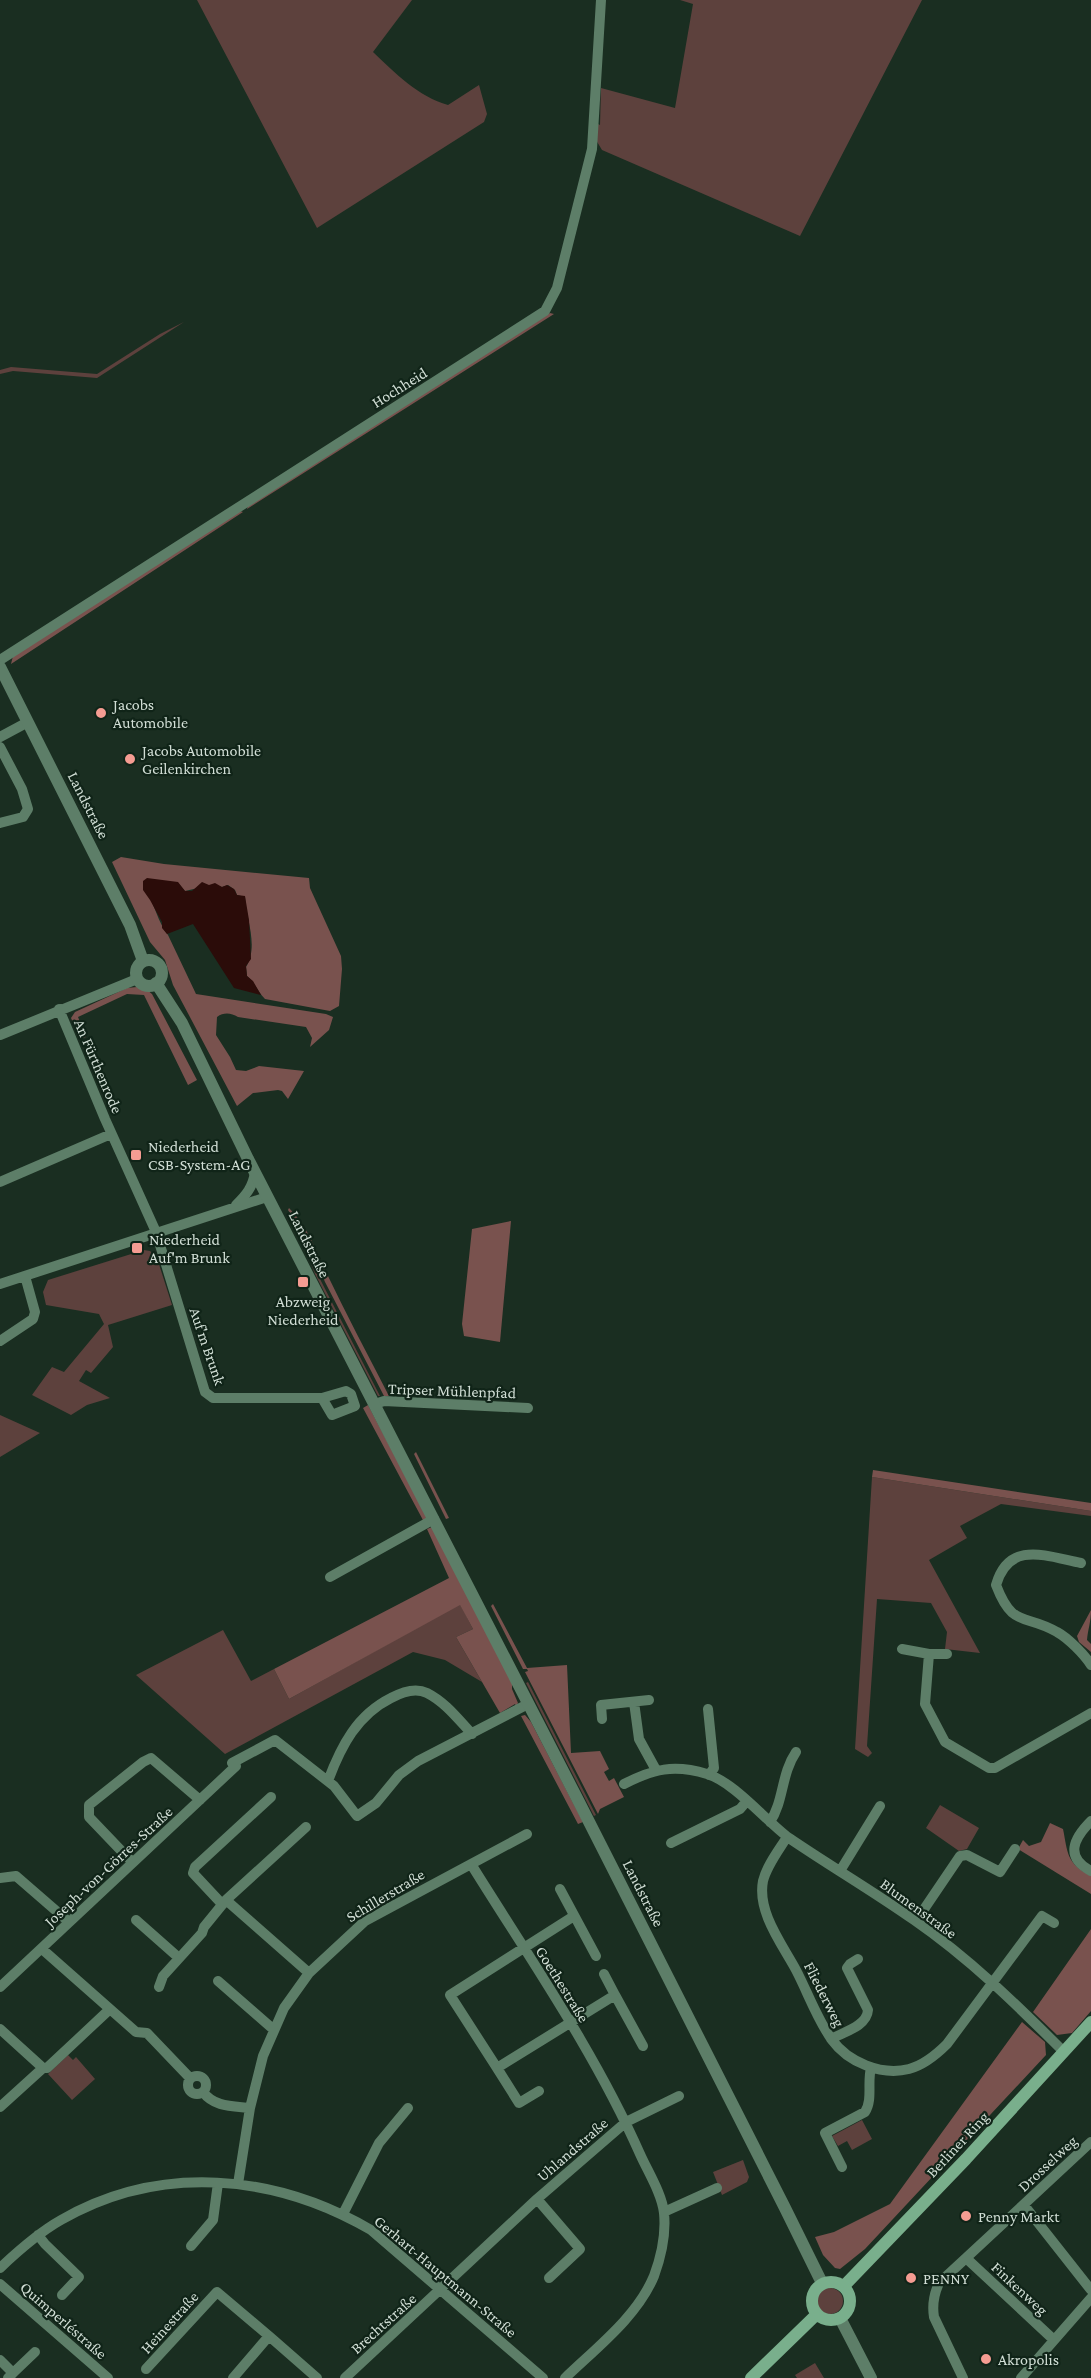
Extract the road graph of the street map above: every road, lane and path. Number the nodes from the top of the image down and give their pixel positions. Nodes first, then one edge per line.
1 (601, 0) edge
2 (0, 660) edge
3 (0, 667) edge
4 (28, 723) junction
5 (0, 737) edge
6 (0, 747) edge
7 (0, 823) edge
8 (143, 961) junction
9 (137, 979) junction
10 (156, 983) junction
11 (59, 1009) junction
12 (0, 1035) edge
13 (111, 1134) junction
14 (255, 1172) junction
15 (0, 1182) edge
16 (267, 1197) junction
17 (233, 1208) junction
18 (156, 1232) junction
19 (26, 1276) junction
20 (0, 1284) edge
21 (0, 1341) edge
22 (322, 1398) dead end
23 (375, 1404) junction
24 (528, 1408) dead end
25 (434, 1519) junction
26 (1081, 1563) dead end
27 (330, 1577) dead end
28 (902, 1649) dead end
29 (929, 1654) junction
30 (946, 1654) dead end
31 (1091, 1665) edge
32 (649, 1700) dead end
33 (634, 1702) junction
34 (528, 1704) junction
35 (708, 1709) dead end
36 (1091, 1713) edge
37 (602, 1719) dead end
38 (472, 1734) junction
39 (796, 1752) dead end
40 (656, 1770) junction
41 (709, 1775) junction
42 (328, 1781) junction
43 (624, 1784) dead end
44 (271, 1797) dead end
45 (200, 1800) junction
46 (746, 1802) junction
47 (880, 1806) dead end
48 (1091, 1821) edge
49 (770, 1822) junction
50 (306, 1827) dead end
51 (527, 1834) dead end
52 (788, 1837) junction
53 (672, 1843) dead end
54 (1015, 1849) dead end
55 (132, 1862) junction
56 (471, 1864) junction
57 (1091, 1870) edge
58 (840, 1871) junction
59 (0, 1878) edge
60 (560, 1888) dead end
61 (224, 1902) junction
62 (574, 1916) junction
63 (136, 1920) dead end
64 (915, 1921) junction
65 (69, 1922) junction
66 (1054, 1923) dead end
67 (523, 1947) junction
68 (42, 1949) junction
69 (596, 1956) dead end
70 (179, 1958) junction
71 (858, 1959) dead end
72 (309, 1973) junction
73 (604, 1974) dead end
74 (218, 1981) dead end
75 (994, 1983) junction
76 (1, 1984) edge
77 (159, 1987) dead end
78 (615, 1995) junction
79 (110, 2009) junction
80 (571, 2022) junction
81 (1091, 2022) edge
82 (0, 2029) edge
83 (273, 2029) junction
84 (831, 2038) junction
85 (643, 2046) dead end
86 (1064, 2052) junction
87 (43, 2067) junction
88 (497, 2068) junction
89 (871, 2068) junction
90 (539, 2091) dead end
91 (680, 2097) dead end
92 (0, 2107) edge
93 (250, 2108) junction
94 (408, 2108) dead end
95 (626, 2122) junction
96 (1091, 2142) edge
97 (842, 2167) dead end
98 (218, 2183) junction
99 (238, 2184) junction
100 (717, 2188) dead end
101 (537, 2199) junction
102 (1024, 2205) junction
103 (664, 2212) junction
104 (343, 2214) junction
105 (38, 2235) junction
106 (191, 2246) dead end
107 (966, 2258) junction
108 (0, 2268) edge
109 (549, 2278) dead end
110 (822, 2283) junction
111 (0, 2284) edge
112 (844, 2286) junction
113 (442, 2289) junction
114 (1091, 2290) edge
115 (62, 2295) dead end
116 (1091, 2298) edge
117 (817, 2314) junction
118 (840, 2318) junction
119 (269, 2336) junction
120 (1054, 2340) junction
121 (35, 2352) dead end
122 (0, 2360) edge
123 (146, 2369) dead end
124 (10, 2375) edge
125 (108, 2378) edge
126 (233, 2378) edge
127 (317, 2378) edge
128 (345, 2378) edge
129 (543, 2378) edge
130 (565, 2378) edge
131 (751, 2378) edge
132 (871, 2378) edge
133 (963, 2378) edge
134 (1021, 2378) edge

1 - 2 street, Hochheid
3 - 4 street, Landstraße
4 - 5 street
4 - 8 street, Landstraße
6 - 7 street
8 - 9 street
8 - 10 street, Landstraße
9 - 10 street
9 - 11 street, An Fürthenrode
10 - 14 street, Landstraße
11 - 12 street, An Fürthenrode
11 - 13 street, An Fürthenrode
13 - 15 street, An Fürthenrode
13 - 18 street, An Fürthenrode
14 - 16 street, Landstraße
14 - 17 street
16 - 17 street
16 - 23 street, Landstraße
17 - 18 street
18 - 19 street
18 - 22 street, Auf'm Brunk
19 - 20 street
19 - 21 street
23 - 24 street, Tripser Mühlenpfad
23 - 25 street, Landstraße
25 - 27 street
25 - 34 street, Landstraße
26 - 31 street
28 - 29 street
29 - 30 street
29 - 36 street
32 - 33 street
33 - 37 street
33 - 40 street
34 - 38 street
34 - 110 street, Landstraße
35 - 41 street
38 - 42 street
38 - 42 street
39 - 49 street
40 - 41 street, Blumenstraße
40 - 43 street, Blumenstraße
41 - 46 street, Blumenstraße
42 - 45 street, Joseph-von-Görres-Straße
44 - 61 street
45 - 55 street, Joseph-von-Görres-Straße
45 - 55 street
46 - 49 street, Blumenstraße
46 - 53 street
47 - 58 street
48 - 57 street
49 - 52 street, Blumenstraße
50 - 61 street
51 - 56 street, Schillerstraße
52 - 58 street, Blumenstraße
52 - 84 street, Fliederweg
54 - 64 street
55 - 65 street, Joseph-von-Görres-Straße
56 - 67 street, Goethestraße
56 - 72 street, Schillerstraße
58 - 64 street, Blumenstraße
59 - 65 street
60 - 62 street
61 - 70 street
61 - 72 street
62 - 67 street
62 - 69 street
63 - 70 street
64 - 75 street, Blumenstraße
65 - 68 street, Joseph-von-Görres-Straße
66 - 75 street, Fliederweg
67 - 80 street, Goethestraße
67 - 88 street
68 - 76 street, Joseph-von-Görres-Straße
68 - 79 street
70 - 77 street
71 - 84 street
72 - 83 street, Schillerstraße
73 - 78 street
74 - 83 street
75 - 86 street, Blumenstraße
75 - 89 street, Fliederweg
78 - 80 street
78 - 85 street
79 - 87 street
79 - 93 street
80 - 88 street
80 - 95 street, Goethestraße
81 - 86 main road, Berliner Ring
82 - 87 street
83 - 93 street, Schillerstraße
84 - 89 street, Fliederweg
86 - 112 main road, Berliner Ring
87 - 92 street
88 - 90 street
89 - 97 street
91 - 95 street
93 - 99 street, Schillerstraße
94 - 104 street
95 - 101 street, Uhlandstraße
95 - 103 street, Goethestraße
96 - 102 street, Drosselweg
98 - 99 street, Gerhart-Hauptmann-Straße
98 - 105 street, Gerhart-Hauptmann-Straße
98 - 106 street
99 - 104 street, Gerhart-Hauptmann-Straße
100 - 103 street
101 - 109 street, Uhlandstraße
101 - 113 street, Uhlandstraße
102 - 107 street, Drosselweg
102 - 114 street
103 - 130 street, Goethestraße
104 - 113 street, Gerhart-Hauptmann-Straße
105 - 108 street, Gerhart-Hauptmann-Straße
105 - 115 street
107 - 120 street, Finkenweg
107 - 133 street, Drosselweg
110 - 112 main road
110 - 117 main road
111 - 125 street, Quimperléstraße
112 - 118 main road
113 - 128 street, Brechtstraße
113 - 129 street, Gerhart-Hauptmann-Straße
116 - 120 street
117 - 118 main road
117 - 131 main road
118 - 132 street
119 - 123 street, Heinestraße
119 - 126 street
119 - 127 street, Heinestraße
120 - 134 street
121 - 124 street
122 - 124 street

